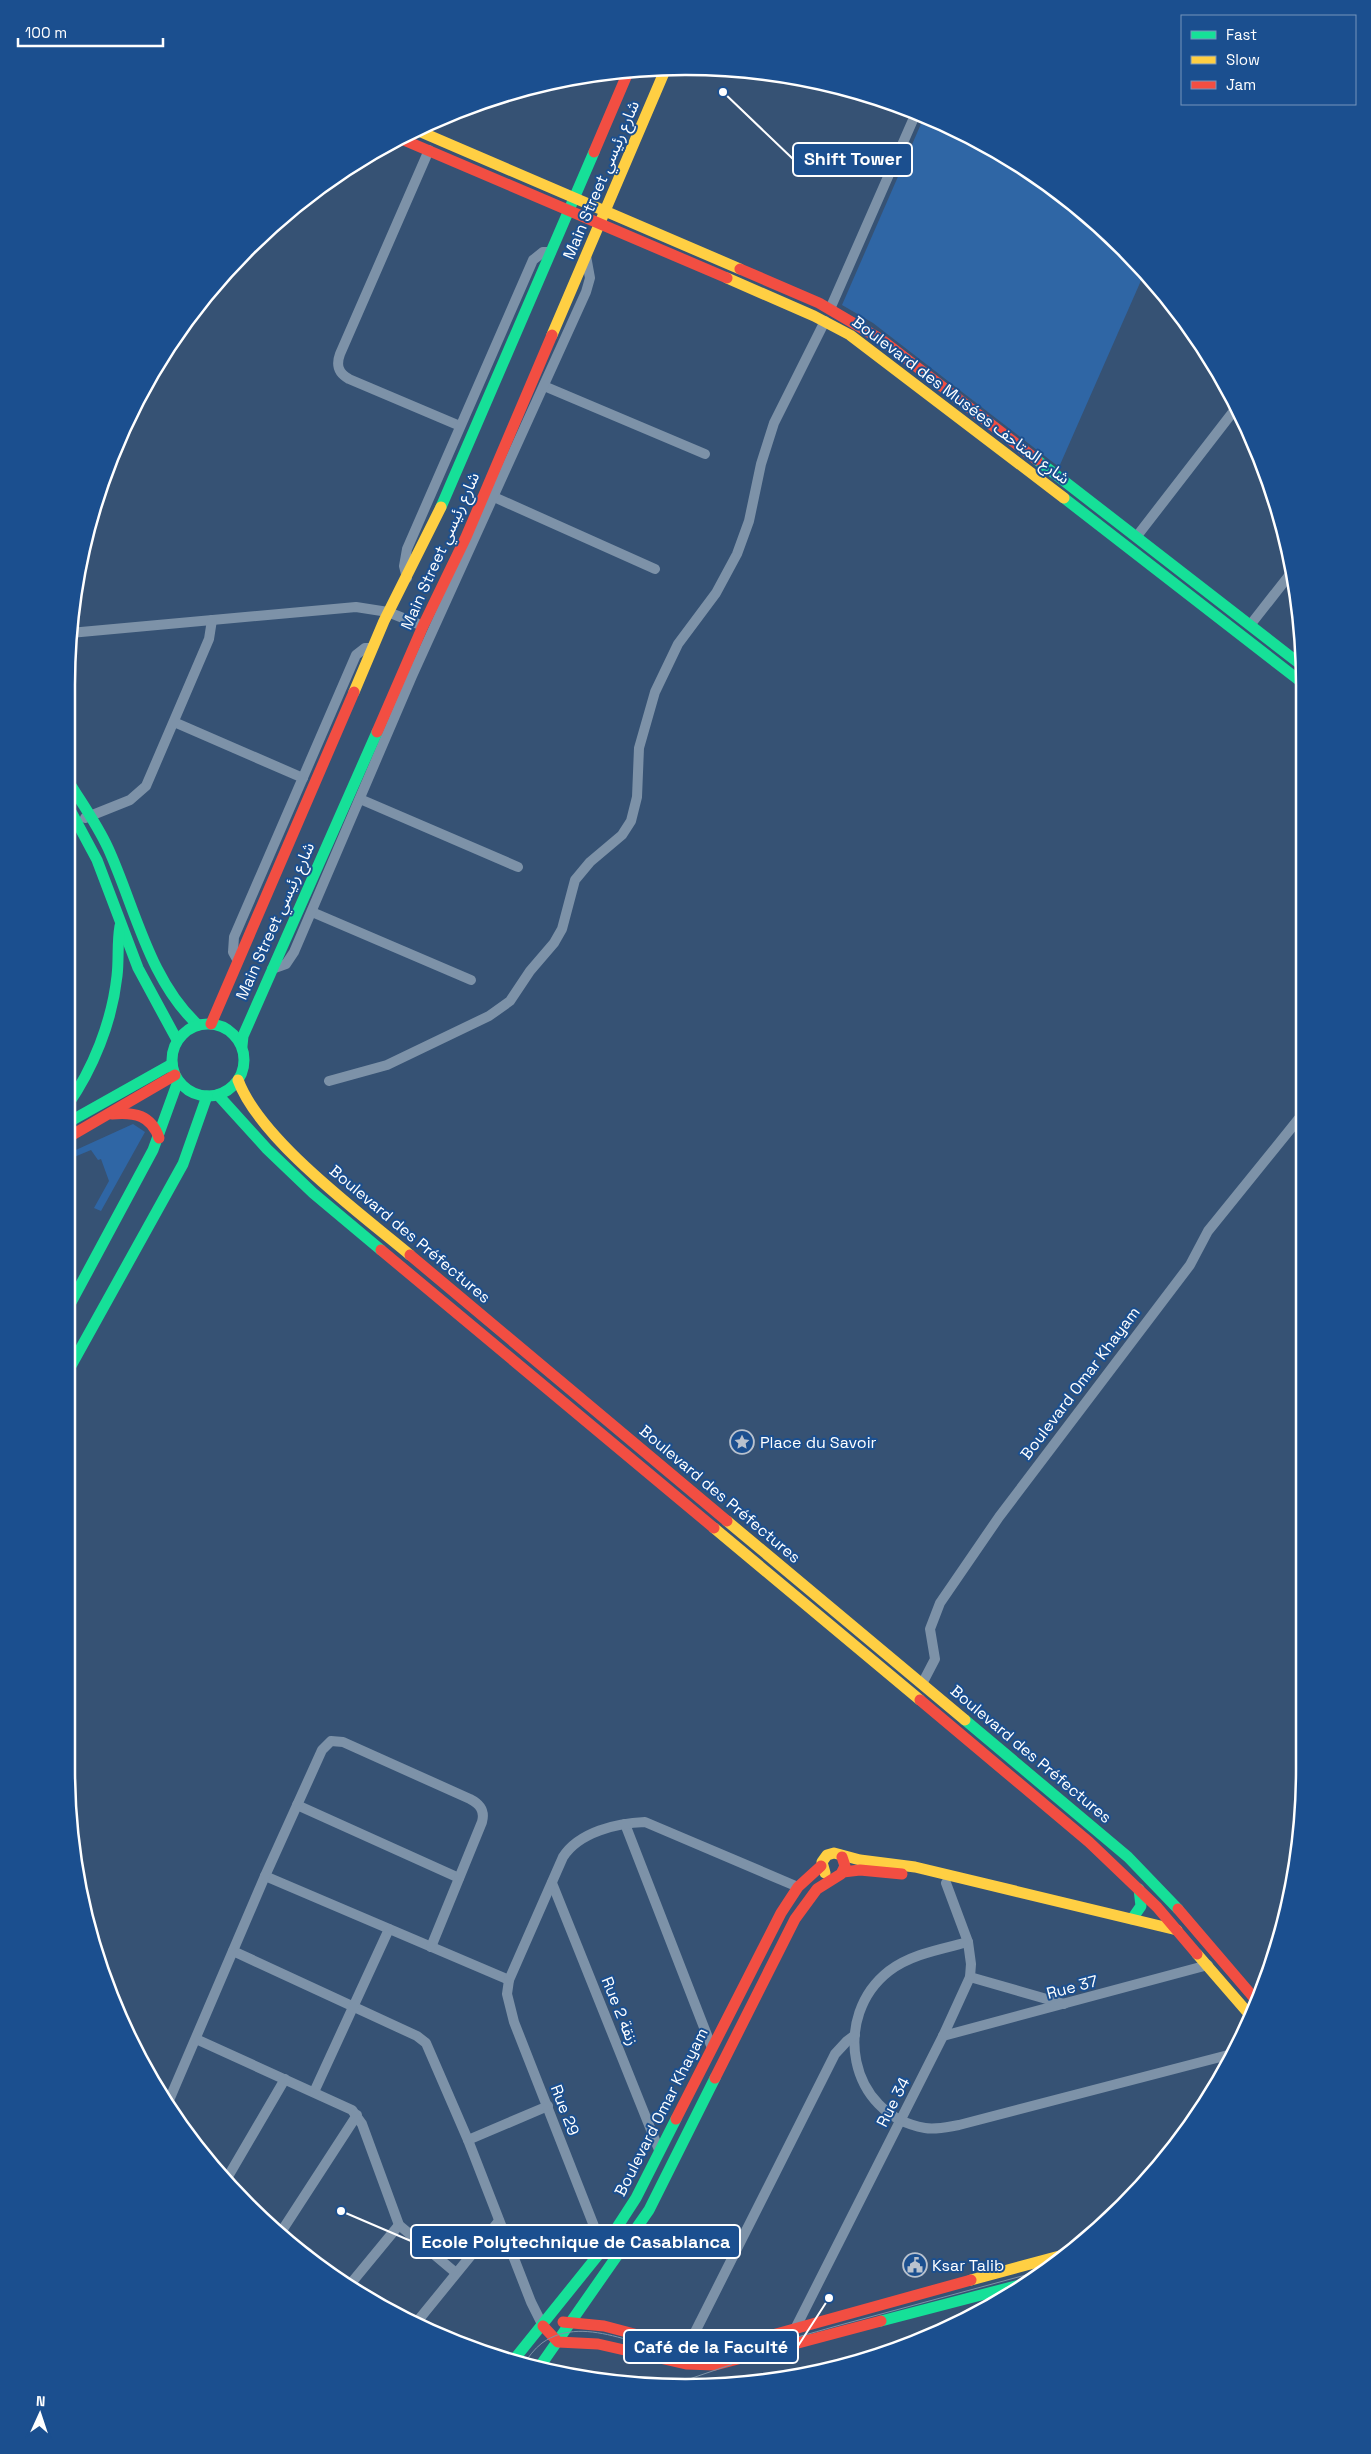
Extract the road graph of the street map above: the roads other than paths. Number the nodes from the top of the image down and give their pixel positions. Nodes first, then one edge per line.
1 (663, 76) edge
2 (626, 78) edge
3 (913, 119) edge
4 (425, 134) edge
5 (408, 142) edge
6 (429, 150) junction
7 (575, 197) junction
8 (569, 209) junction
9 (606, 210) junction
10 (600, 222) junction
11 (551, 252) junction
12 (586, 256) junction
13 (830, 309) junction
14 (825, 321) junction
15 (544, 386) junction
16 (1232, 413) edge
17 (460, 426) junction
18 (705, 454) dead end
19 (494, 498) junction
20 (1137, 536) junction
21 (655, 569) dead end
22 (407, 578) junction
23 (1286, 578) edge
24 (388, 612) junction
25 (212, 620) junction
26 (1251, 624) junction
27 (423, 626) junction
28 (77, 632) edge
29 (372, 648) junction
30 (1295, 660) edge
31 (1296, 678) edge
32 (174, 722) junction
33 (303, 778) junction
34 (75, 791) edge
35 (360, 799) junction
36 (88, 811) junction
37 (75, 813) edge
38 (75, 820) edge
39 (518, 867) dead end
40 (312, 912) junction
41 (121, 923) junction
42 (238, 961) junction
43 (272, 969) junction
44 (471, 980) dead end
45 (211, 1024) junction
46 (198, 1025) junction
47 (178, 1040) junction
48 (242, 1046) junction
49 (175, 1073) junction
50 (238, 1080) junction
51 (329, 1081) dead end
52 (75, 1093) edge
53 (213, 1095) junction
54 (106, 1115) junction
55 (75, 1119) edge
56 (1296, 1122) edge
57 (75, 1133) edge
58 (159, 1138) junction
59 (75, 1295) edge
60 (75, 1359) edge
61 (705, 1503) junction
62 (697, 1513) junction
63 (919, 1682) junction
64 (907, 1689) junction
65 (297, 1805) junction
66 (625, 1824) junction
67 (842, 1857) junction
68 (821, 1866) junction
69 (839, 1874) junction
70 (264, 1876) junction
71 (459, 1878) junction
72 (552, 1883) junction
73 (946, 1883) junction
74 (798, 1887) junction
75 (1139, 1889) junction
76 (1132, 1919) junction
77 (1192, 1926) junction
78 (389, 1929) junction
79 (1177, 1930) junction
80 (1205, 1940) junction
81 (968, 1942) junction
82 (1190, 1945) junction
83 (432, 1948) junction
84 (233, 1951) junction
85 (1208, 1965) junction
86 (970, 1977) junction
87 (508, 1980) junction
88 (1252, 1996) edge
89 (1065, 2004) junction
90 (353, 2007) junction
91 (1246, 2011) edge
92 (855, 2035) junction
93 (943, 2036) junction
94 (196, 2039) junction
95 (712, 2048) junction
96 (1224, 2056) edge
97 (286, 2079) junction
98 (314, 2092) junction
99 (171, 2096) edge
100 (548, 2106) junction
101 (357, 2115) junction
102 (901, 2119) junction
103 (468, 2140) junction
104 (660, 2150) junction
105 (230, 2174) edge
106 (499, 2221) junction
107 (400, 2225) junction
108 (284, 2228) edge
109 (603, 2249) junction
110 (1049, 2259) edge
111 (456, 2273) junction
112 (353, 2281) edge
113 (1004, 2289) edge
114 (420, 2318) edge
115 (546, 2323) junction
116 (570, 2323) junction
117 (796, 2327) junction
118 (558, 2342) junction
119 (687, 2348) junction
120 (518, 2355) edge
121 (543, 2362) edge

1 - 9 street, Main Street شارع رئيسي
2 - 7 street, Main Street شارع رئيسي
3 - 13 street
4 - 7 street, Boulevard des Musées شارع المتاحف
5 - 6 street, Boulevard des Musées شارع المتاحف
6 - 8 street, Boulevard des Musées شارع المتاحف
6 - 17 street
7 - 8 street, Main Street شارع رئيسي
7 - 9 street, Boulevard des Musées شارع المتاحف
8 - 10 street, Boulevard des Musées شارع المتاحف
8 - 11 street, Main Street شارع رئيسي
9 - 10 street, Main Street شارع رئيسي
9 - 13 street, Boulevard des Musées شارع المتاحف
10 - 12 street, Main Street شارع رئيسي
10 - 14 street, Boulevard des Musées شارع المتاحف
11 - 17 street
11 - 22 street, Main Street شارع رئيسي
12 - 15 street
12 - 27 street, Main Street شارع رئيسي
13 - 20 street, Boulevard des Musées شارع المتاحف
14 - 31 street, Boulevard des Musées شارع المتاحف
14 - 51 street
15 - 18 street
15 - 19 street
16 - 20 street
17 - 22 street
19 - 21 street
19 - 35 street
20 - 26 street, Boulevard des Musées شارع المتاحف
22 - 24 street, Main Street شارع رئيسي
23 - 26 street
24 - 25 street
24 - 27 street
24 - 29 street, Main Street شارع رئيسي
25 - 28 street
25 - 32 street
26 - 30 street, Boulevard des Musées شارع المتاحف
27 - 43 street, Main Street شارع رئيسي
29 - 33 street
29 - 42 street, Main Street شارع رئيسي
32 - 33 street
32 - 36 street
33 - 42 street
34 - 36 street
35 - 39 street
35 - 40 street
36 - 37 street
36 - 46 street
38 - 41 street
40 - 43 street
40 - 44 street
41 - 47 street
41 - 52 street
42 - 45 street, Main Street شارع رئيسي
43 - 48 street, Main Street شارع رئيسي
45 - 46 street
45 - 48 street
46 - 47 street
47 - 49 street
48 - 50 street
49 - 53 street
49 - 54 street
49 - 55 street
49 - 58 street
50 - 53 street
50 - 61 street, Boulevard des Préfectures
53 - 60 street
53 - 62 street, Boulevard des Préfectures
54 - 57 street
54 - 58 street
56 - 63 street, Boulevard Omar Khayam
58 - 59 street
61 - 62 street
61 - 63 street, Boulevard des Préfectures
62 - 64 street, Boulevard des Préfectures
63 - 64 street
63 - 77 street, Boulevard des Préfectures
64 - 75 street, Boulevard des Préfectures
65 - 70 street
65 - 71 street
65 - 71 street
66 - 72 street
66 - 74 street
66 - 95 street
67 - 68 street
67 - 69 street
67 - 76 street
68 - 69 street
68 - 74 street, Boulevard Omar Khayam
69 - 73 street, Boulevard des Préfectures
69 - 116 street, Boulevard Omar Khayam
70 - 78 street
70 - 84 street
71 - 83 street
72 - 87 street
72 - 104 street, Rue 2 زنقة
73 - 81 street, Rue 34
73 - 82 street, Boulevard des Préfectures
74 - 95 street, Boulevard Omar Khayam
75 - 76 street
75 - 79 street, Boulevard des Préfectures
76 - 79 street
77 - 79 street
77 - 80 street, Boulevard des Préfectures
78 - 83 street
78 - 90 street
79 - 82 street, Boulevard des Préfectures
80 - 82 street
80 - 88 street, Boulevard des Préfectures
81 - 86 street, Rue 34
81 - 92 street
82 - 85 street, Boulevard des Préfectures
83 - 87 street
84 - 90 street
84 - 94 street
85 - 89 street, Rue 37
85 - 91 street, Boulevard des Préfectures
86 - 89 street
86 - 93 street, Rue 34
87 - 100 street, Rue 29
89 - 93 street, Rue 37
90 - 98 street
90 - 103 street
92 - 102 street
92 - 119 street
93 - 102 street, Rue 34
94 - 97 street
94 - 99 street
95 - 104 street, Boulevard Omar Khayam
96 - 102 street
97 - 98 street
97 - 105 street
98 - 101 street
100 - 103 street
100 - 109 street, Rue 29
101 - 107 street
101 - 108 street
102 - 117 street, Rue 34
103 - 106 street
104 - 109 street, Boulevard Omar Khayam
106 - 111 street
106 - 115 street
107 - 111 street
107 - 112 street
109 - 115 street, Boulevard Omar Khayam
110 - 117 street
111 - 114 street
113 - 118 street
115 - 116 street
115 - 118 street
115 - 120 street, Boulevard Omar Khayam
116 - 118 street, Boulevard Omar Khayam
116 - 119 street
117 - 119 street
118 - 121 street, Boulevard Omar Khayam

